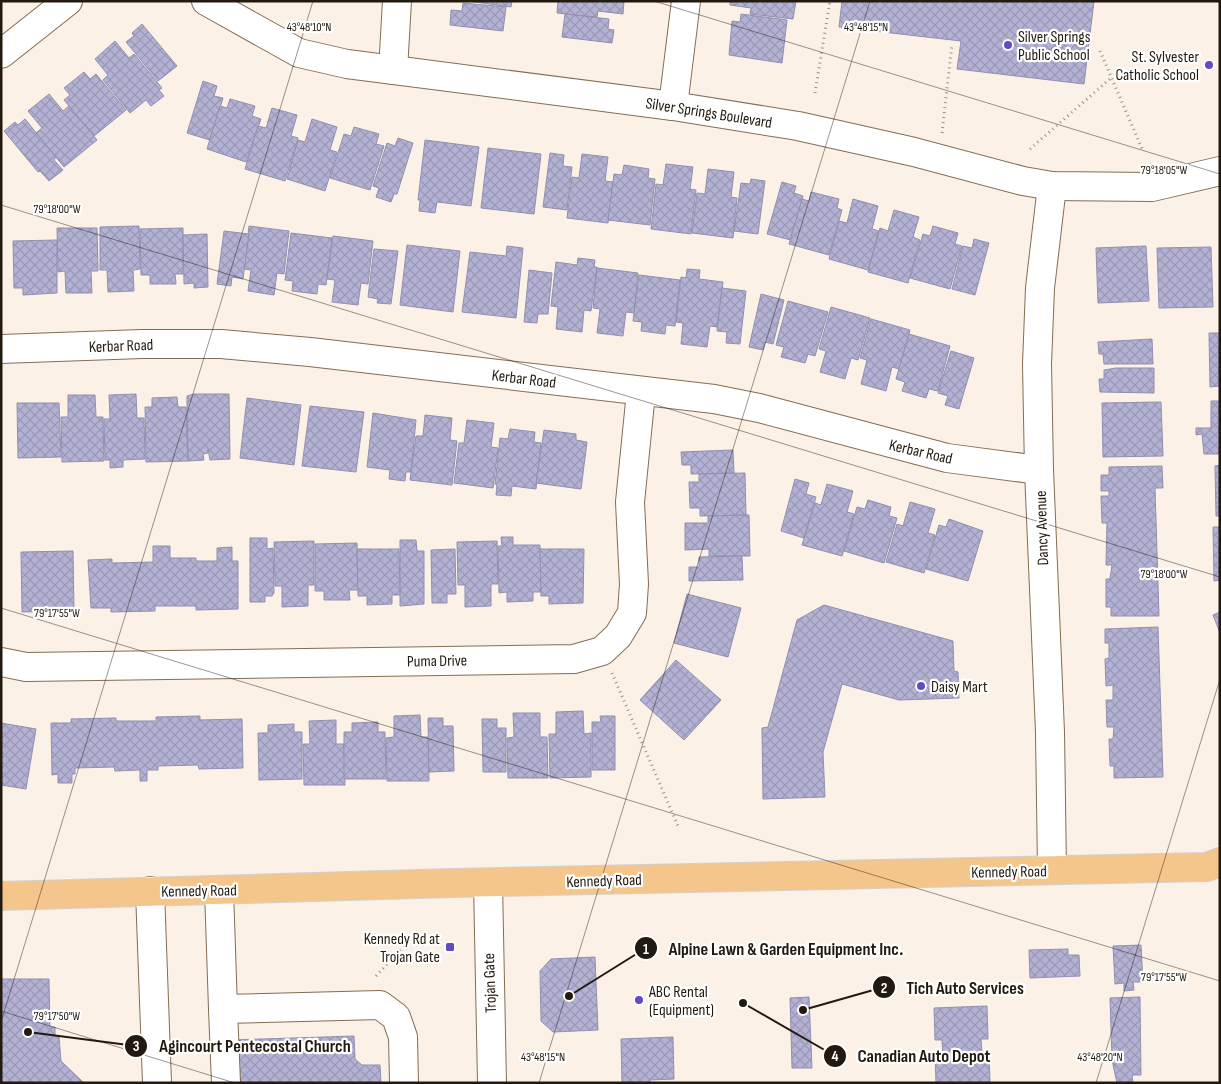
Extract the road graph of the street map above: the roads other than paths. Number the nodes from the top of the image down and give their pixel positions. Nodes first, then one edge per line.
1 (68, 1) edge
2 (206, 1) edge
3 (397, 1) edge
4 (686, 1) edge
5 (1, 54) edge
6 (393, 70) junction
7 (673, 106) junction
8 (1220, 171) edge
9 (1052, 186) junction
10 (1, 349) edge
11 (640, 392) junction
12 (1039, 470) junction
13 (1, 662) edge
14 (1215, 867) edge
15 (1052, 870) junction
16 (488, 883) junction
17 (219, 890) junction
18 (150, 891) junction
19 (1, 896) edge
20 (223, 1009) junction
21 (157, 1083) edge
22 (226, 1083) edge
23 (404, 1083) edge
24 (492, 1083) edge

1 - 5 street
2 - 6 street, Silver Springs Boulevard
3 - 6 street
4 - 7 street
6 - 7 street, Silver Springs Boulevard
7 - 9 street, Silver Springs Boulevard
8 - 9 street, Silver Springs Boulevard
9 - 12 street, Dancy Avenue
10 - 11 street, Kerbar Road
11 - 12 street, Kerbar Road
11 - 13 street, Puma Drive
12 - 15 street, Dancy Avenue
14 - 15 main road, Kennedy Road
15 - 16 main road, Kennedy Road
16 - 17 main road, Kennedy Road
16 - 24 street, Trojan Gate
17 - 18 main road, Kennedy Road
17 - 20 street
18 - 19 main road, Kennedy Road
18 - 21 street
20 - 22 street
20 - 23 street

